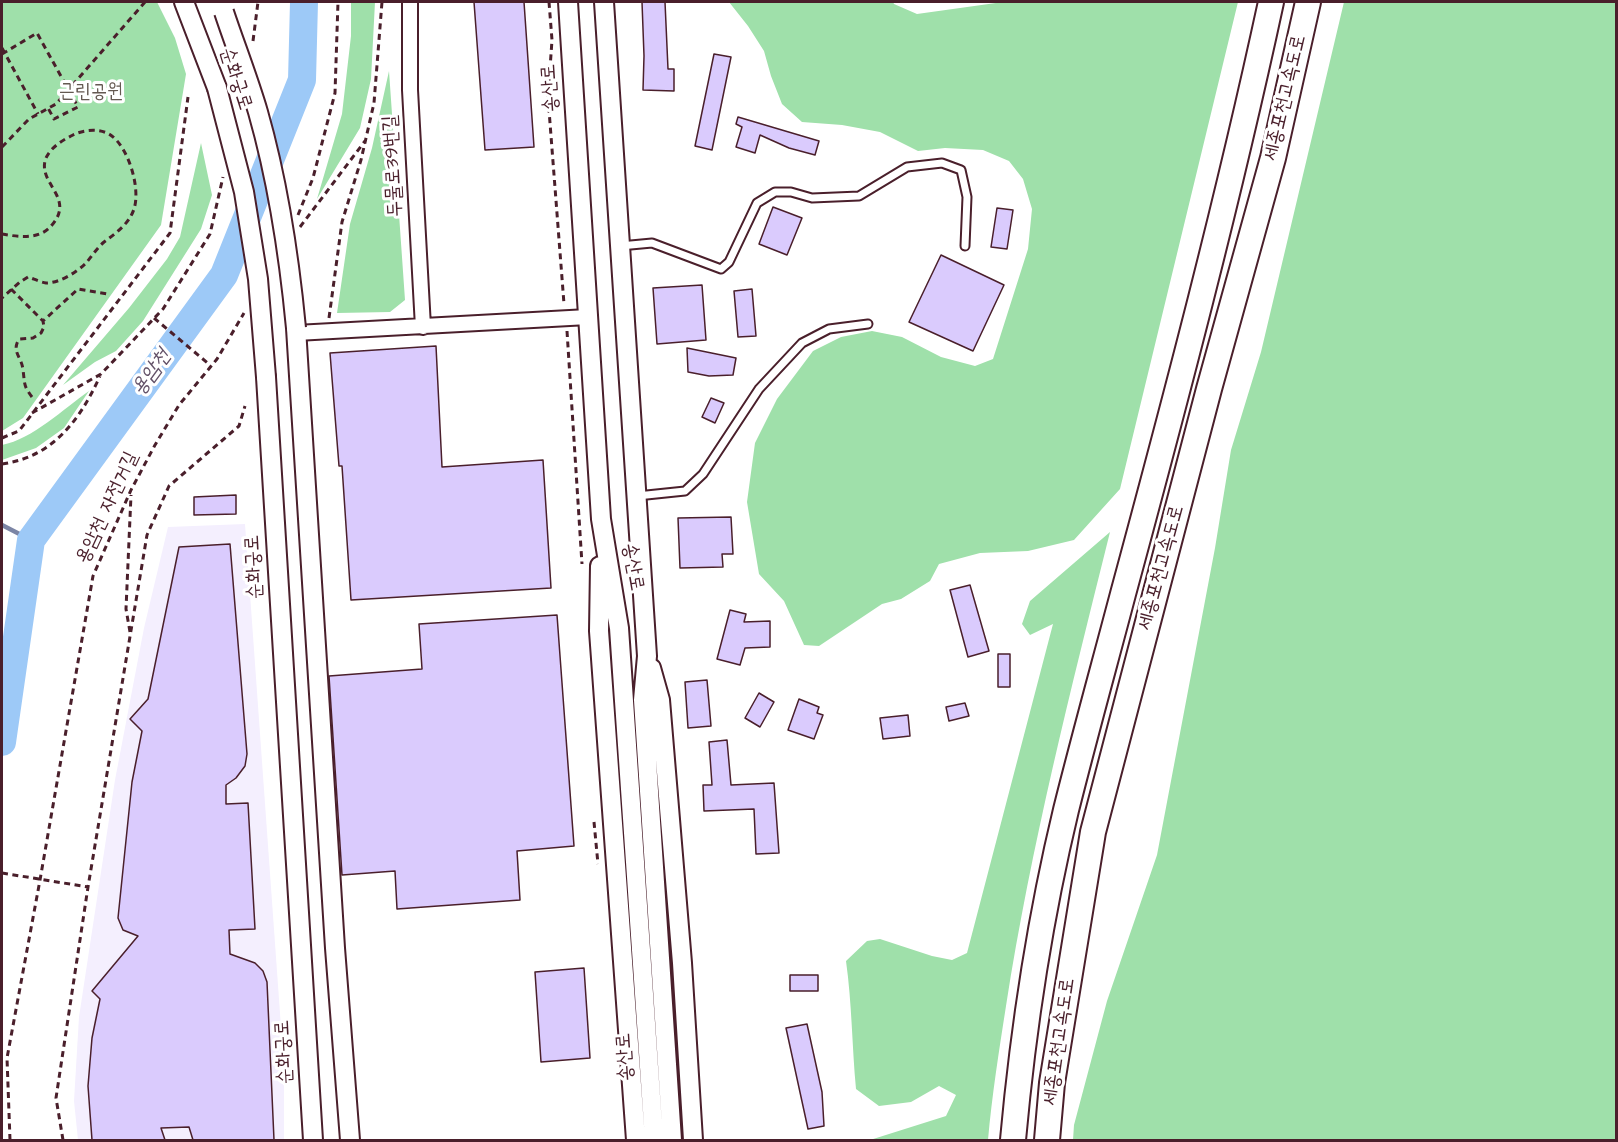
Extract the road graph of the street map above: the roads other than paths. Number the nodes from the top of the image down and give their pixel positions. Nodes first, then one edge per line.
1 (184, 2) edge
2 (410, 2) edge
3 (568, 2) edge
4 (604, 2) edge
5 (1271, 2) edge
6 (1308, 2) edge
7 (222, 7) edge
8 (620, 246) junction
9 (965, 246) dead end
10 (588, 317) junction
11 (868, 324) dead end
12 (423, 327) junction
13 (296, 331) junction
14 (637, 496) junction
15 (601, 519) junction
16 (647, 656) junction
17 (313, 1140) edge
18 (350, 1140) edge
19 (636, 1140) edge
20 (654, 1140) edge
21 (672, 1140) edge
22 (693, 1140) edge
23 (1013, 1140) edge
24 (1047, 1140) edge

1 - 17 street, 순화궁로, bridge
2 - 12 street, 두물로39번길
3 - 10 street, 송산로
4 - 8 street, 송산로
5 - 23 highway, 세종포천고속도로
6 - 24 highway, 세종포천고속도로
7 - 13 street, 순화궁로, bridge
8 - 9 lane
8 - 14 street, 송산로
10 - 12 street
10 - 15 street, 송산로
11 - 14 lane
12 - 13 street
13 - 18 street, 순화궁로
14 - 16 street, 송산로
15 - 19 street
15 - 20 street, 송산로
16 - 21 street, 송산로
16 - 22 street

